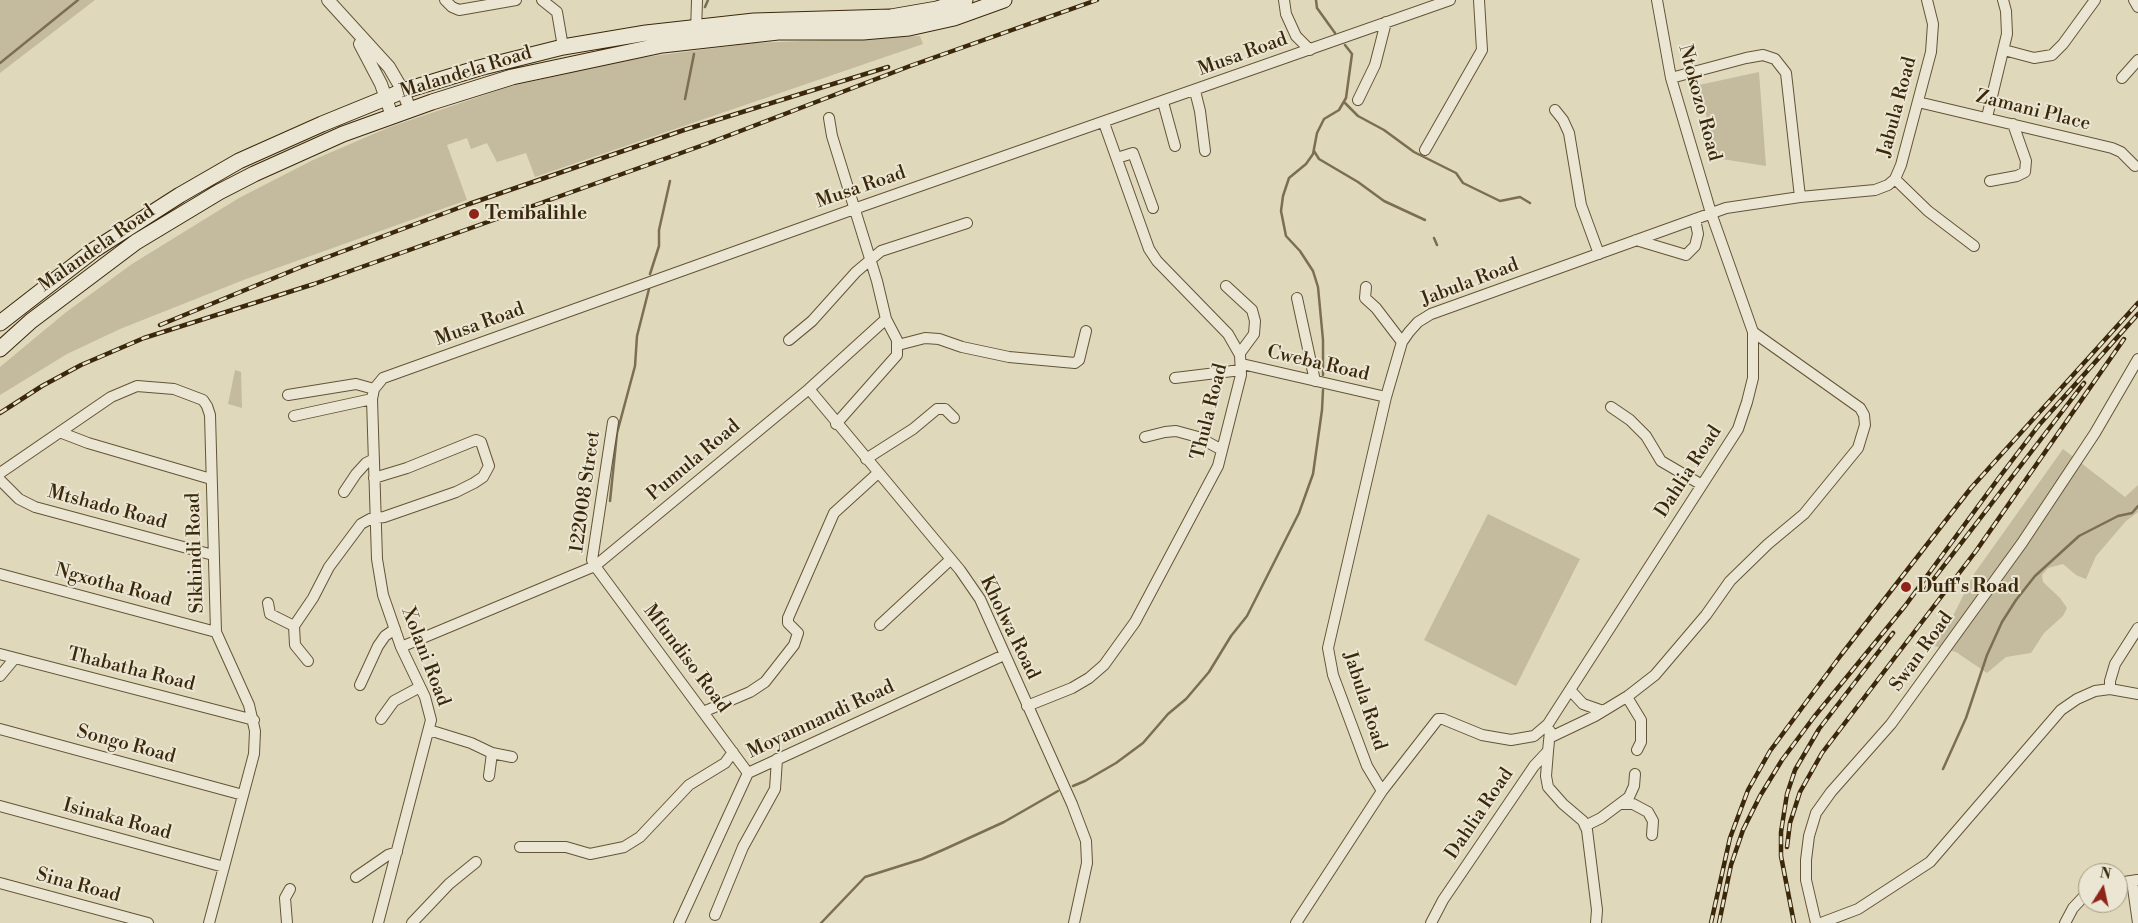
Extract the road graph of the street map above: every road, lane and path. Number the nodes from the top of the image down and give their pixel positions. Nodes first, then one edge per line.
1 (328, 0) edge
2 (445, 0) edge
3 (516, 0) edge
4 (542, 0) edge
5 (697, 0) edge
6 (965, 0) edge
7 (1004, 0) edge
8 (1284, 0) edge
9 (1450, 0) edge
10 (1479, 0) edge
11 (1657, 0) edge
12 (1927, 0) edge
13 (2003, 0) edge
14 (2095, 0) edge
15 (2134, 0) edge
16 (2138, 7) edge
17 (339, 14) junction
18 (1386, 22) junction
19 (696, 33) junction
20 (564, 48) junction
21 (1310, 50) junction
22 (2004, 50) junction
23 (2138, 60) edge
24 (1671, 78) junction
25 (2122, 78) dead end
26 (403, 91) junction
27 (1195, 91) junction
28 (386, 97) junction
29 (1358, 100) dead end
30 (1163, 102) junction
31 (1918, 102) junction
32 (410, 110) junction
33 (1555, 110) dead end
34 (392, 116) junction
35 (829, 118) dead end
36 (1987, 118) junction
37 (1104, 123) junction
38 (2013, 124) junction
39 (1175, 146) dead end
40 (1425, 150) dead end
41 (1205, 151) dead end
42 (1117, 158) junction
43 (2135, 166) dead end
44 (1896, 179) junction
45 (1990, 181) dead end
46 (1800, 197) junction
47 (1152, 208) dead end
48 (854, 209) junction
49 (1711, 213) junction
50 (1695, 219) junction
51 (967, 223) dead end
52 (1636, 240) junction
53 (1974, 246) dead end
54 (1599, 254) junction
55 (869, 260) junction
56 (1226, 286) dead end
57 (1366, 287) dead end
58 (1297, 298) dead end
59 (886, 319) junction
60 (0, 324) edge
61 (1086, 331) dead end
62 (1753, 332) junction
63 (789, 340) dead end
64 (1402, 342) junction
65 (898, 345) junction
66 (0, 349) edge
67 (1240, 353) junction
68 (2138, 359) edge
69 (1242, 367) junction
70 (1175, 378) dead end
71 (1315, 381) junction
72 (809, 389) junction
73 (288, 394) dead end
74 (373, 394) junction
75 (1386, 398) junction
76 (1611, 407) dead end
77 (294, 416) dead end
78 (954, 418) dead end
79 (614, 422) dead end
80 (836, 424) junction
81 (62, 433) junction
82 (1145, 437) dead end
83 (1222, 450) junction
84 (374, 459) junction
85 (866, 459) junction
86 (0, 473) edge
87 (878, 474) junction
88 (374, 478) junction
89 (211, 479) junction
90 (0, 480) edge
91 (1702, 485) junction
92 (344, 492) dead end
93 (375, 518) junction
94 (213, 555) junction
95 (950, 560) junction
96 (595, 566) junction
97 (0, 574) edge
98 (268, 603) dead end
99 (880, 625) dead end
100 (294, 626) junction
101 (2138, 628) edge
102 (395, 629) junction
103 (216, 632) junction
104 (401, 647) junction
105 (0, 654) edge
106 (1004, 655) junction
107 (15, 658) junction
108 (308, 660) dead end
109 (0, 676) edge
110 (360, 685) dead end
111 (420, 687) junction
112 (2110, 689) junction
113 (1570, 690) junction
114 (2138, 694) edge
115 (1627, 697) junction
116 (1027, 706) junction
117 (1603, 711) junction
118 (703, 712) junction
119 (381, 719) dead end
120 (254, 720) junction
121 (1548, 724) junction
122 (0, 729) edge
123 (429, 730) junction
124 (1551, 737) junction
125 (1637, 750) dead end
126 (1548, 751) junction
127 (733, 752) junction
128 (492, 753) junction
129 (512, 757) dead end
130 (777, 759) junction
131 (748, 773) junction
132 (1635, 774) dead end
133 (489, 776) dead end
134 (1382, 791) junction
135 (243, 795) junction
136 (1622, 804) junction
137 (0, 806) edge
138 (1586, 826) junction
139 (1652, 835) dead end
140 (520, 847) dead end
141 (397, 852) junction
142 (476, 862) dead end
143 (224, 868) junction
144 (356, 876) dead end
145 (2135, 880) edge
146 (0, 883) edge
147 (290, 889) dead end
148 (2078, 903) edge
149 (715, 916) dead end
150 (148, 923) edge
151 (209, 923) edge
152 (287, 923) edge
153 (378, 923) edge
154 (412, 923) edge
155 (679, 923) edge
156 (1074, 923) edge
157 (1296, 923) edge
158 (1431, 923) edge
159 (1596, 923) edge
160 (1816, 923) edge
161 (1821, 923) edge
162 (2065, 923) edge
163 (2138, 923) edge

1 - 17 street
2 - 3 street
4 - 20 street
5 - 19 street
6 - 19 main road, Malandela Road
7 - 19 main road, Malandela Road
8 - 21 street
9 - 18 street, Musa Road
10 - 40 street
11 - 24 street, Ntokozo Road
12 - 31 street, Jabula Road
13 - 22 street
14 - 22 street
15 - 16 street
17 - 26 street
17 - 28 street
18 - 21 street, Musa Road
18 - 29 street
19 - 20 main road, Malandela Road
19 - 32 main road, Malandela Road
20 - 26 main road, Malandela Road
21 - 27 street, Musa Road
22 - 36 street
23 - 25 street
24 - 46 street
24 - 49 street, Ntokozo Road
26 - 28 main road, Malandela Road
26 - 32 street
27 - 30 street, Musa Road
27 - 41 street
28 - 34 street
28 - 60 main road, Malandela Road
30 - 37 street, Musa Road
30 - 39 street
31 - 36 street, Zamani Place
31 - 44 street, Jabula Road
32 - 34 main road, Malandela Road
33 - 54 street
34 - 66 main road, Malandela Road
35 - 48 street
36 - 38 street, Zamani Place
37 - 42 street, Thula Road
37 - 48 street, Musa Road
38 - 43 street, Zamani Place
38 - 45 street
42 - 47 street
42 - 67 street, Thula Road
44 - 46 street, Jabula Road
44 - 53 street
46 - 49 street, Jabula Road
48 - 55 street
48 - 74 street, Musa Road
49 - 50 street, Jabula Road
49 - 62 street, Dahlia Road
50 - 52 street, Jabula Road
50 - 52 street
51 - 55 street
52 - 54 street, Jabula Road
54 - 64 street, Jabula Road
55 - 59 street
55 - 63 street
56 - 67 street
57 - 64 street
58 - 71 street
59 - 65 street
59 - 72 street, Pumula Road
61 - 65 street
62 - 91 street, Dahlia Road
62 - 115 street
64 - 75 street, Jabula Road
65 - 80 street
67 - 69 street, Thula Road
68 - 160 street, Swan Road
69 - 70 street
69 - 71 street, Cweba Road
69 - 83 street, Thula Road
71 - 75 street, Cweba Road
72 - 80 street, Kholwa Road
72 - 96 street, Pumula Road
73 - 74 street
74 - 77 street, Musa Road
74 - 84 street, Xolani Road
75 - 134 street, Jabula Road
76 - 91 street
78 - 85 street
79 - 96 street, 122008 Street
80 - 85 street, Kholwa Road
81 - 86 street, Sikhindi Road
81 - 89 street
81 - 89 street, Sikhindi Road
82 - 83 street
83 - 116 street, Thula Road
84 - 88 street, Xolani Road
84 - 92 street
85 - 87 street, Kholwa Road
87 - 95 street, Kholwa Road
87 - 118 street
88 - 93 street, Xolani Road
88 - 93 street
89 - 94 street, Sikhindi Road
90 - 94 street, Mtshado Road
91 - 113 street, Dahlia Road
93 - 100 street
93 - 102 street, Xolani Road
94 - 103 street, Sikhindi Road
95 - 99 street
95 - 106 street, Kholwa Road
96 - 104 street, Pumula Road
96 - 118 street, Mfundiso Road
97 - 103 street, Ngxotha Road
98 - 100 street
100 - 108 street
101 - 112 street
102 - 104 street, Xolani Road
102 - 110 street
103 - 120 street, Sikhindi Road
104 - 111 street, Xolani Road
105 - 107 street, Thabatha Road
106 - 116 street, Kholwa Road
106 - 130 street, Moyamnandi Road
107 - 109 street
107 - 120 street, Thabatha Road
111 - 119 street
111 - 123 street, Xolani Road
112 - 114 street
112 - 161 street
113 - 117 street
113 - 121 street, Dahlia Road
115 - 117 street
115 - 125 street
116 - 156 street, Kholwa Road
117 - 124 street
118 - 127 street, Mfundiso Road
120 - 135 street, Sikhindi Road
121 - 124 street, Dahlia Road
121 - 134 street, Dahlia Road
122 - 135 street, Songo Road
123 - 128 street
123 - 141 street, Xolani Road
124 - 126 street, Dahlia Road
126 - 138 street
126 - 158 street, Dahlia Road
127 - 131 street, Mfundiso Road
127 - 140 street
128 - 129 street
128 - 133 street
130 - 131 street, Moyamnandi Road
130 - 149 street
131 - 155 street, Moyamnandi Road
132 - 136 street
134 - 157 street
135 - 143 street, Sikhindi Road
136 - 138 street
136 - 139 street
137 - 143 street, Isinaka Road
138 - 159 street
141 - 144 street
141 - 153 street, Xolani Road
142 - 154 street
143 - 151 street, Sikhindi Road
145 - 163 street
146 - 150 street, Sina Road
147 - 152 street
148 - 162 street

